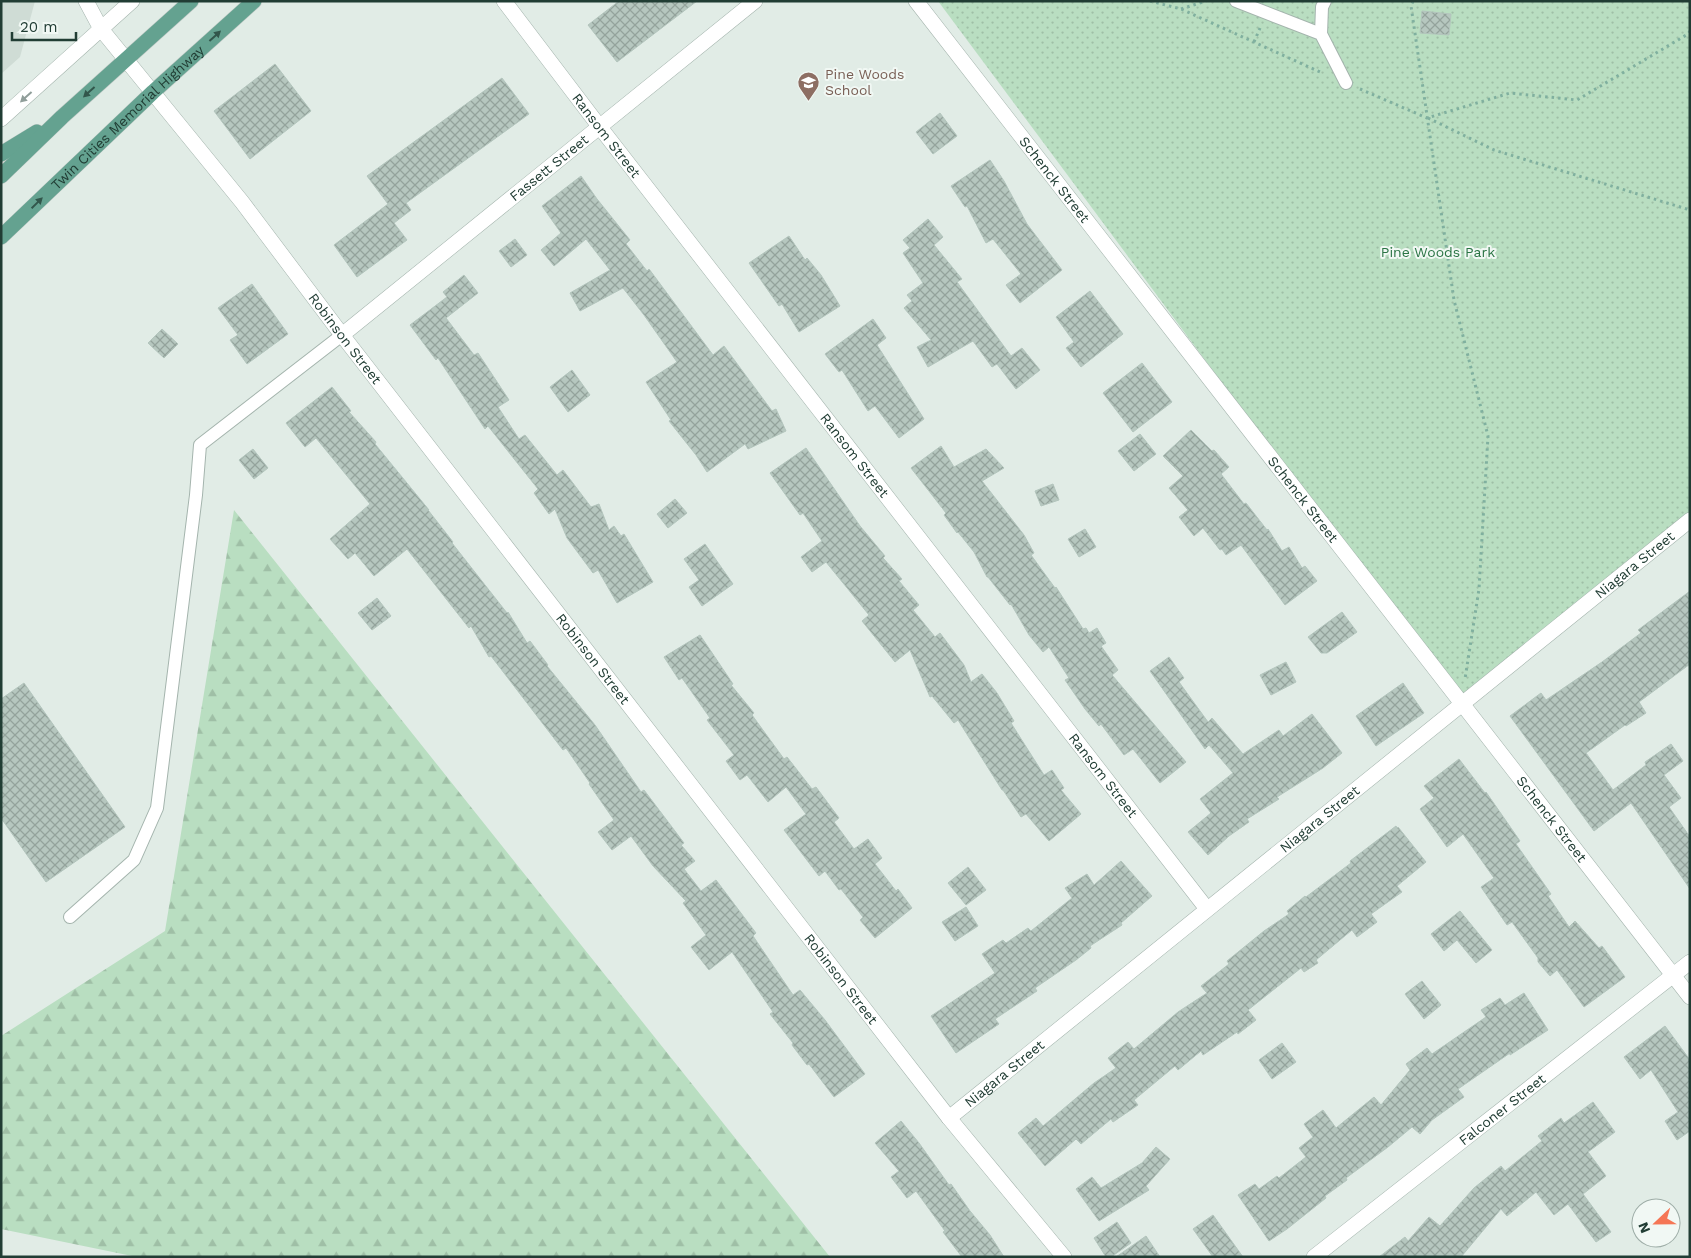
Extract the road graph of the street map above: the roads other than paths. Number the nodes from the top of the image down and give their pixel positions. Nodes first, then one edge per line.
1 (86, 1) edge
2 (132, 1) edge
3 (191, 1) edge
4 (254, 1) edge
5 (504, 1) edge
6 (755, 1) edge
7 (916, 1) edge
8 (1236, 1) edge
9 (1325, 1) edge
10 (101, 29) junction
11 (1321, 34) junction
12 (126, 59) junction
13 (1346, 83) road end
14 (153, 92) junction
15 (62, 117) junction
16 (1, 119) edge
17 (599, 126) junction
18 (1, 154) edge
19 (1, 176) edge
20 (1, 237) edge
21 (342, 334) junction
22 (1690, 520) edge
23 (1461, 704) junction
24 (1208, 909) junction
25 (70, 917) dead end
26 (1690, 962) edge
27 (1674, 975) junction
28 (1690, 997) edge
29 (949, 1118) junction
30 (1064, 1257) edge
31 (1314, 1257) edge

1 - 10 street, Robinson Street
2 - 10 street
3 - 12 main road
14 -> 4 main road, Twin Cities Memorial Highway
5 - 17 street, Ransom Street
6 - 17 street, Fassett Street
7 - 23 street, Schenck Street
8 - 11 lane
9 - 11 lane
10 - 12 street, Robinson Street
10 -> 16 street
11 - 13 lane
12 - 14 street, Robinson Street
12 -> 15 main road
20 -> 14 main road, Twin Cities Memorial Highway
14 - 21 street, Robinson Street
15 - 18 main road
15 - 19 main road
17 - 21 street, Fassett Street
17 - 24 street, Ransom Street
21 - 25 lane
21 - 29 street, Robinson Street
22 - 23 street, Niagara Street
23 - 24 street, Niagara Street
23 - 27 street, Schenck Street
24 - 29 street, Niagara Street
26 - 27 street, Falconer Street
27 - 28 street, Schenck Street
27 - 31 street, Falconer Street
29 - 30 street, Robinson Street

